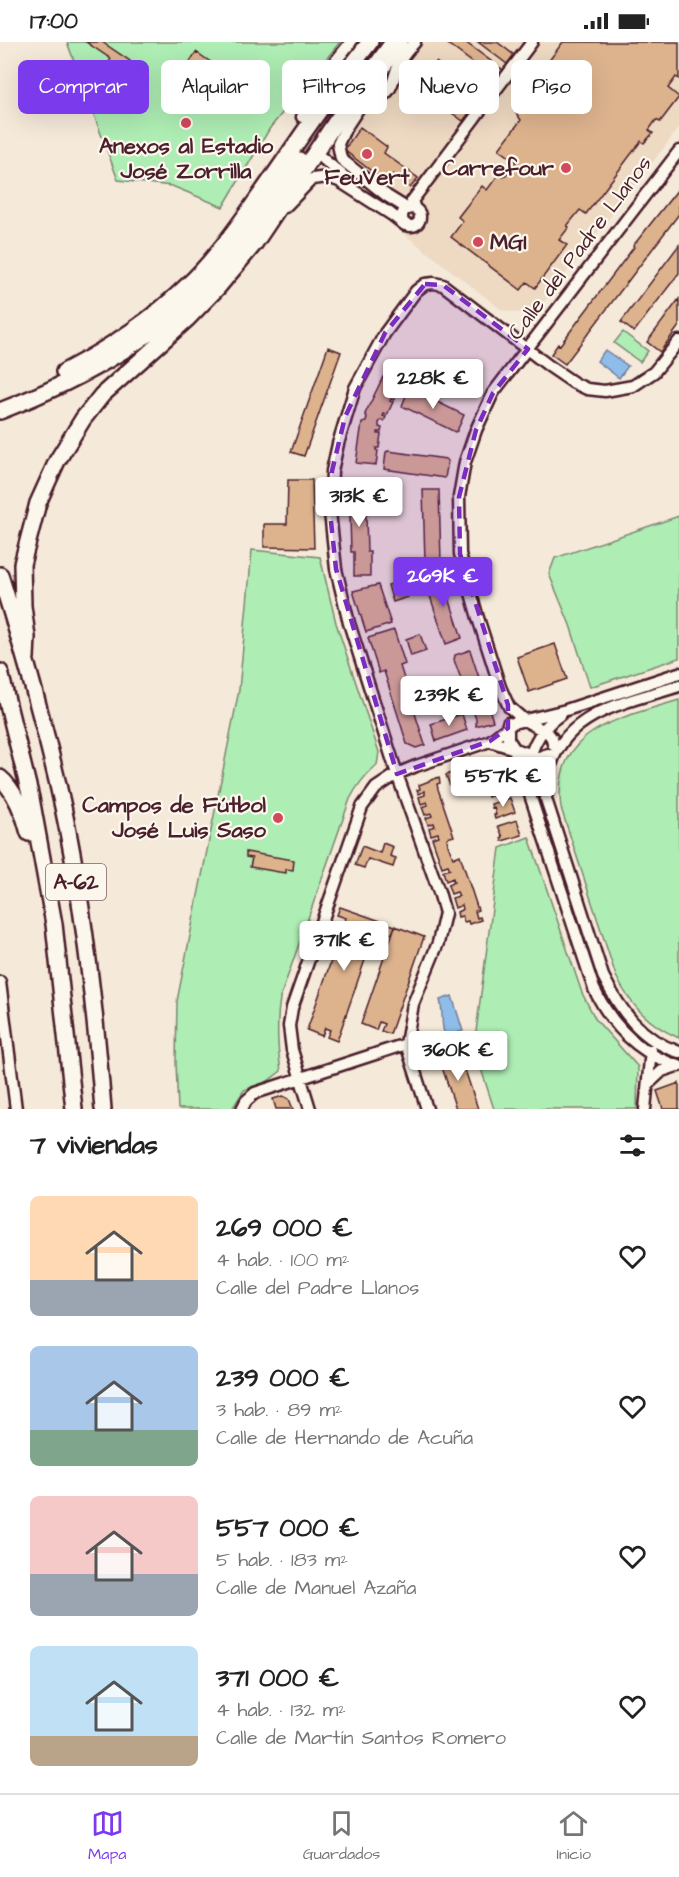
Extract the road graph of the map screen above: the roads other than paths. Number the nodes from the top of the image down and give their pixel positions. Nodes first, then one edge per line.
1 (351, 42) edge
2 (370, 42) edge
3 (385, 42) edge
4 (393, 42) edge
5 (402, 42) edge
6 (415, 42) edge
7 (532, 42) edge
8 (387, 64) edge
9 (387, 92) edge
10 (354, 114) edge
11 (302, 117) dead end
12 (679, 151) edge
13 (322, 158) dead end
14 (408, 207) junction
15 (392, 215) junction
16 (405, 225) junction
17 (254, 244) junction
18 (679, 341) edge
19 (528, 349) junction
20 (0, 400) edge
21 (0, 411) edge
22 (0, 575) edge
23 (26, 658) junction
24 (0, 672) edge
25 (679, 673) edge
26 (679, 686) edge
27 (509, 707) junction
28 (566, 710) junction
29 (591, 716) junction
30 (524, 720) junction
31 (508, 728) junction
32 (543, 729) junction
33 (490, 741) junction
34 (553, 744) junction
35 (514, 748) junction
36 (530, 755) junction
37 (550, 758) junction
38 (397, 774) junction
39 (0, 778) edge
40 (528, 789) junction
41 (54, 924) junction
42 (0, 982) edge
43 (650, 1039) junction
44 (406, 1044) junction
45 (679, 1052) edge
46 (651, 1055) junction
47 (678, 1066) edge
48 (300, 1078) junction
49 (648, 1084) junction
50 (16, 1109) edge
51 (74, 1109) edge
52 (103, 1109) edge
53 (242, 1109) edge
54 (310, 1109) edge
55 (427, 1109) edge
56 (645, 1109) edge

1 - 11 street
2 - 20 highway
3 - 21 highway
4 - 17 highway
5 - 8 street
6 - 9 street
7 - 14 street
10 - 14 street
12 - 19 street, Calle del Padre Llanos
13 - 15 street
14 - 16 street
14 - 16 street
15 - 16 street
15 - 17 street
17 - 23 highway
18 - 19 street
19 - 27 street, Calle del Padre Llanos
19 - 38 street
22 - 23 highway, A-62
23 - 52 highway, A-62
24 - 41 highway, A-62
25 - 28 street
26 - 29 street
27 - 30 street, Calle del Padre Llanos
27 - 31 street, Calle del Padre Llanos
28 - 30 street
28 - 32 street
29 - 34 street
29 - 37 street
30 - 31 street
30 - 32 street, Calle del Padre Llanos
31 - 33 street
31 - 35 street, Calle del Padre Llanos
32 - 34 street
32 - 36 street
33 - 35 street
33 - 38 street
34 - 37 street
35 - 36 street
35 - 40 street, Calle del Padre Llanos
36 - 37 street
36 - 40 street
37 - 43 street
38 - 44 street
38 - 48 street
39 - 41 highway
40 - 46 street, Calle del Padre Llanos
41 - 51 highway, A-62
42 - 50 street
43 - 45 street
43 - 46 street
44 - 48 street
44 - 55 street
46 - 47 street, Calle del Padre Llanos
46 - 49 street
47 - 49 street
48 - 53 street
48 - 54 street
49 - 56 street

